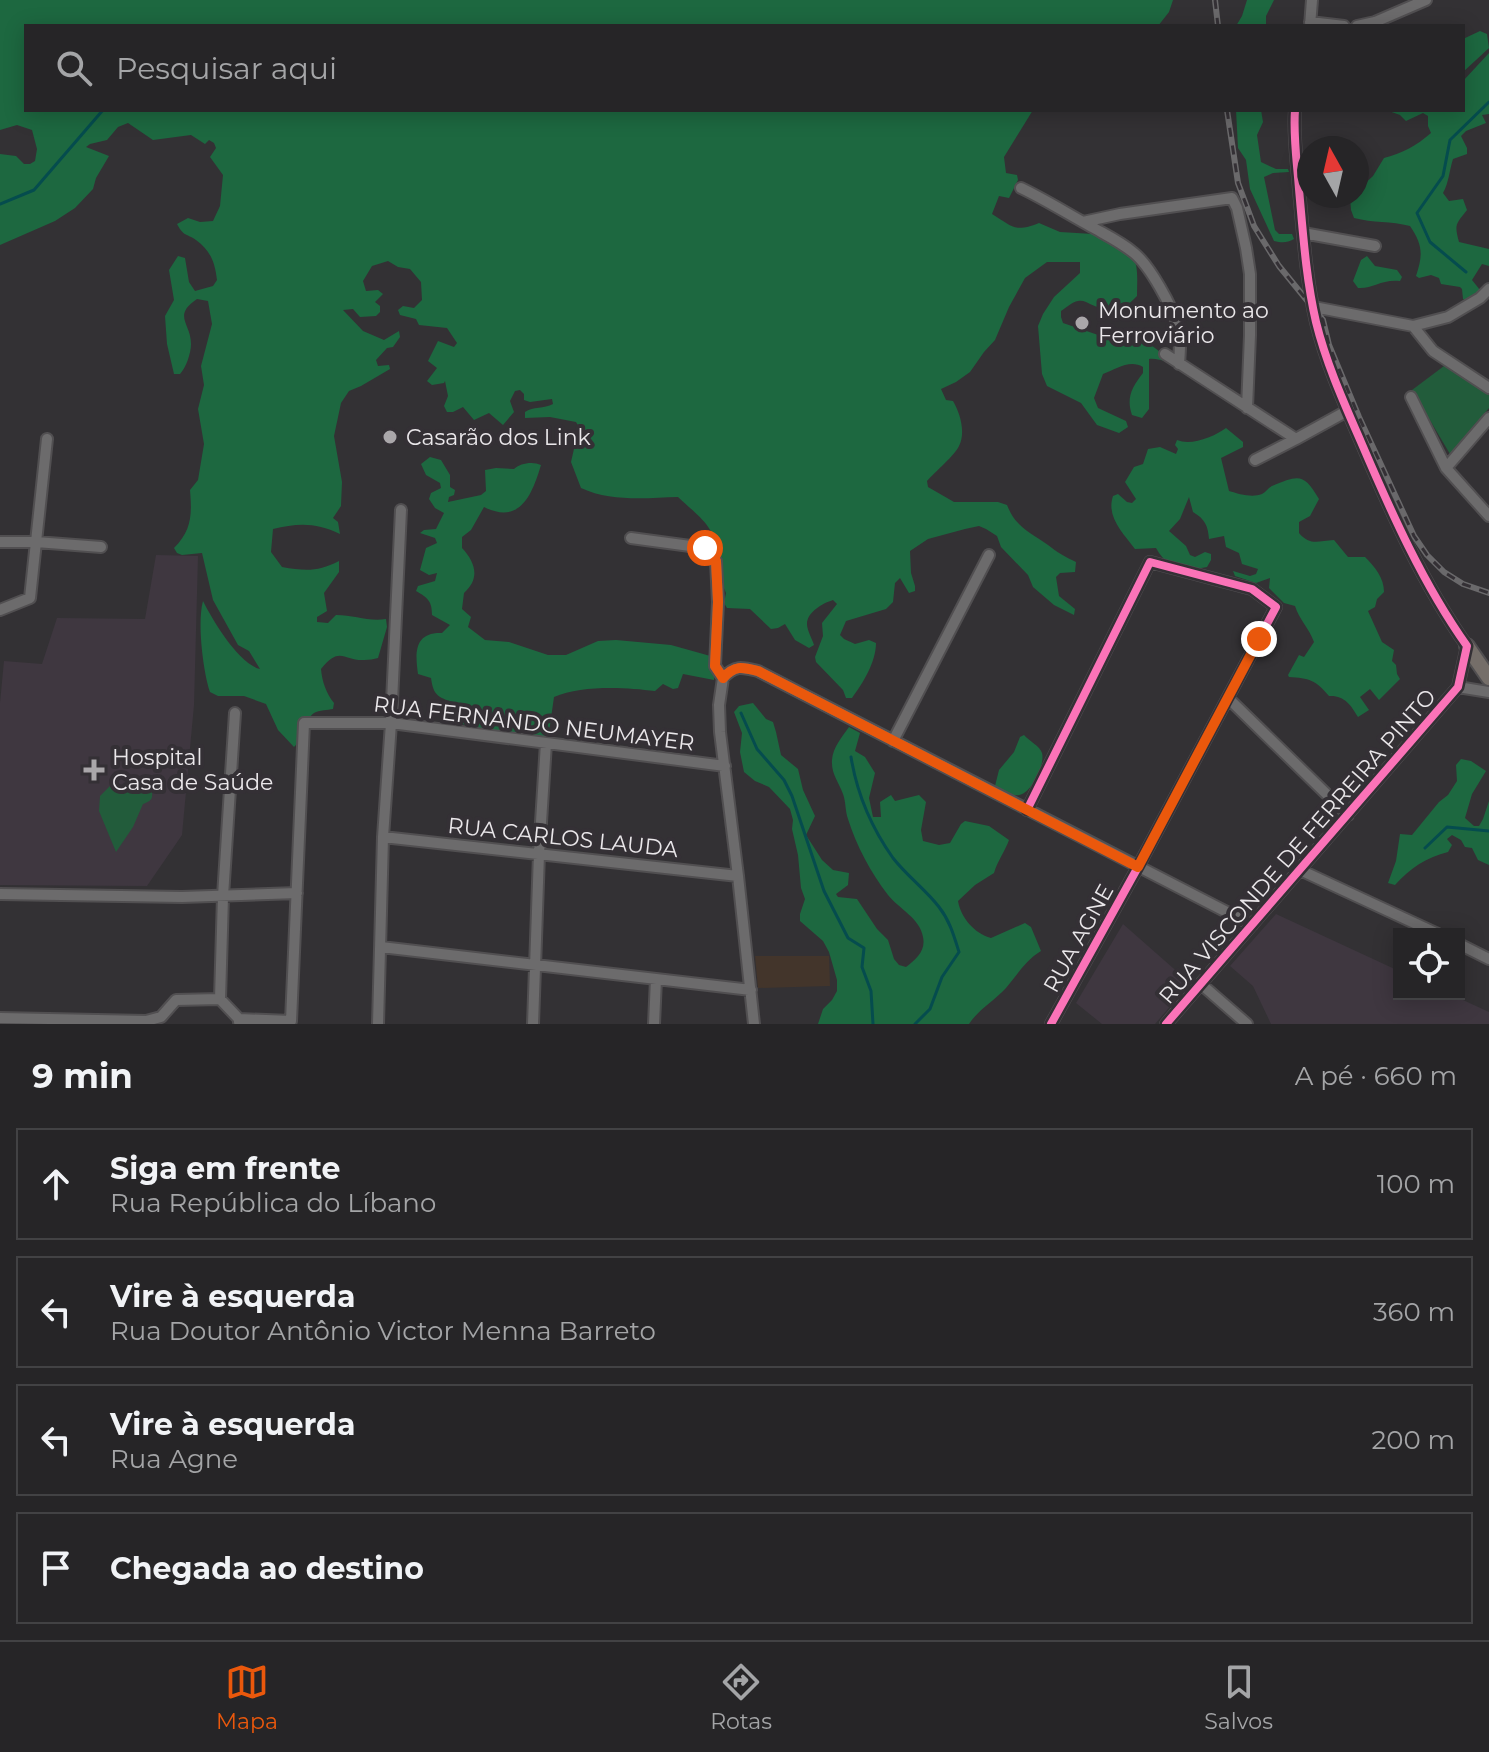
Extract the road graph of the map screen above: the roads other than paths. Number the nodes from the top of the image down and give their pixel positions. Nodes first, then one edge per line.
1 (1312, 0) edge
2 (1426, 0) edge
3 (1310, 24) edge
4 (1366, 24) edge
5 (1295, 112) edge
6 (1021, 188) dead end
7 (1083, 222) junction
8 (1303, 233) junction
9 (1375, 246) dead end
10 (1489, 289) edge
11 (1314, 307) junction
12 (1413, 326) junction
13 (1165, 354) dead end
14 (1179, 364) junction
15 (1489, 388) edge
16 (1411, 397) dead end
17 (1247, 408) junction
18 (1347, 411) junction
19 (1489, 418) edge
20 (47, 439) dead end
21 (1296, 439) junction
22 (1255, 460) dead end
23 (1446, 468) junction
24 (401, 510) dead end
25 (1489, 516) edge
26 (631, 538) dead end
27 (0, 542) edge
28 (36, 542) junction
29 (101, 547) dead end
30 (989, 555) dead end
31 (0, 610) edge
32 (1467, 646) junction
33 (723, 678) junction
34 (1489, 678) edge
35 (1458, 687) junction
36 (1489, 692) edge
37 (1228, 698) junction
38 (235, 713) dead end
39 (391, 723) junction
40 (893, 741) junction
41 (546, 743) junction
42 (725, 766) junction
43 (1027, 810) junction
44 (1348, 815) junction
45 (383, 837) junction
46 (539, 854) junction
47 (1138, 867) junction
48 (1300, 870) junction
49 (738, 876) junction
50 (297, 893) junction
51 (0, 894) edge
52 (223, 896) junction
53 (1252, 925) junction
54 (1425, 928) edge
55 (381, 947) junction
56 (1465, 947) edge
57 (1489, 959) edge
58 (535, 965) junction
59 (656, 979) junction
60 (1201, 984) junction
61 (751, 990) junction
62 (220, 999) junction
63 (0, 1018) edge
64 (239, 1021) edge
65 (378, 1024) edge
66 (533, 1024) edge
67 (654, 1024) edge
68 (754, 1024) edge
69 (1051, 1024) edge
70 (1166, 1024) edge
71 (1247, 1024) edge

1 - 3 street
2 - 4 street
5 - 8 street
6 - 7 street
7 - 14 street
7 - 17 street
8 - 9 street
8 - 11 street
10 - 12 street
11 - 12 street
11 - 18 street
12 - 15 street
13 - 14 street
14 - 17 street
16 - 23 street
17 - 21 street
18 - 21 street
18 - 32 street
19 - 23 street
20 - 28 street
21 - 22 street
23 - 25 street
24 - 39 street
26 - 33 street
27 - 28 street
28 - 29 street
28 - 31 street
30 - 40 street
32 - 34 main road
32 - 35 street, RUA VISCONDE DE FERREIRA PINTO
33 - 40 street
33 - 42 street
35 - 36 street, RUA VISCONDE DE FERREIRA PINTO
35 - 44 street, RUA VISCONDE DE FERREIRA PINTO
37 - 43 street, RUA AGNE
37 - 44 street
37 - 47 street, RUA AGNE
38 - 52 street
39 - 41 street, RUA FERNANDO NEUMAYER
39 - 45 street
39 - 50 street, RUA FERNANDO NEUMAYER
40 - 43 street
41 - 42 street, RUA FERNANDO NEUMAYER
41 - 46 street
42 - 49 street
43 - 47 street
44 - 48 street, RUA VISCONDE DE FERREIRA PINTO
45 - 46 street, RUA CARLOS LAUDA
45 - 55 street
46 - 49 street, RUA CARLOS LAUDA
46 - 58 street
47 - 53 street
47 - 69 street, RUA AGNE
48 - 53 street, RUA VISCONDE DE FERREIRA PINTO
48 - 54 street
49 - 61 street
50 - 52 street
50 - 64 street, RUA FERNANDO NEUMAYER
51 - 52 street
52 - 62 street
53 - 60 street, RUA VISCONDE DE FERREIRA PINTO
55 - 58 street
55 - 65 street
56 - 57 street
58 - 59 street
58 - 66 street
59 - 61 street
59 - 67 street
60 - 70 street, RUA VISCONDE DE FERREIRA PINTO
60 - 71 street
61 - 68 street
62 - 63 street
62 - 64 street

